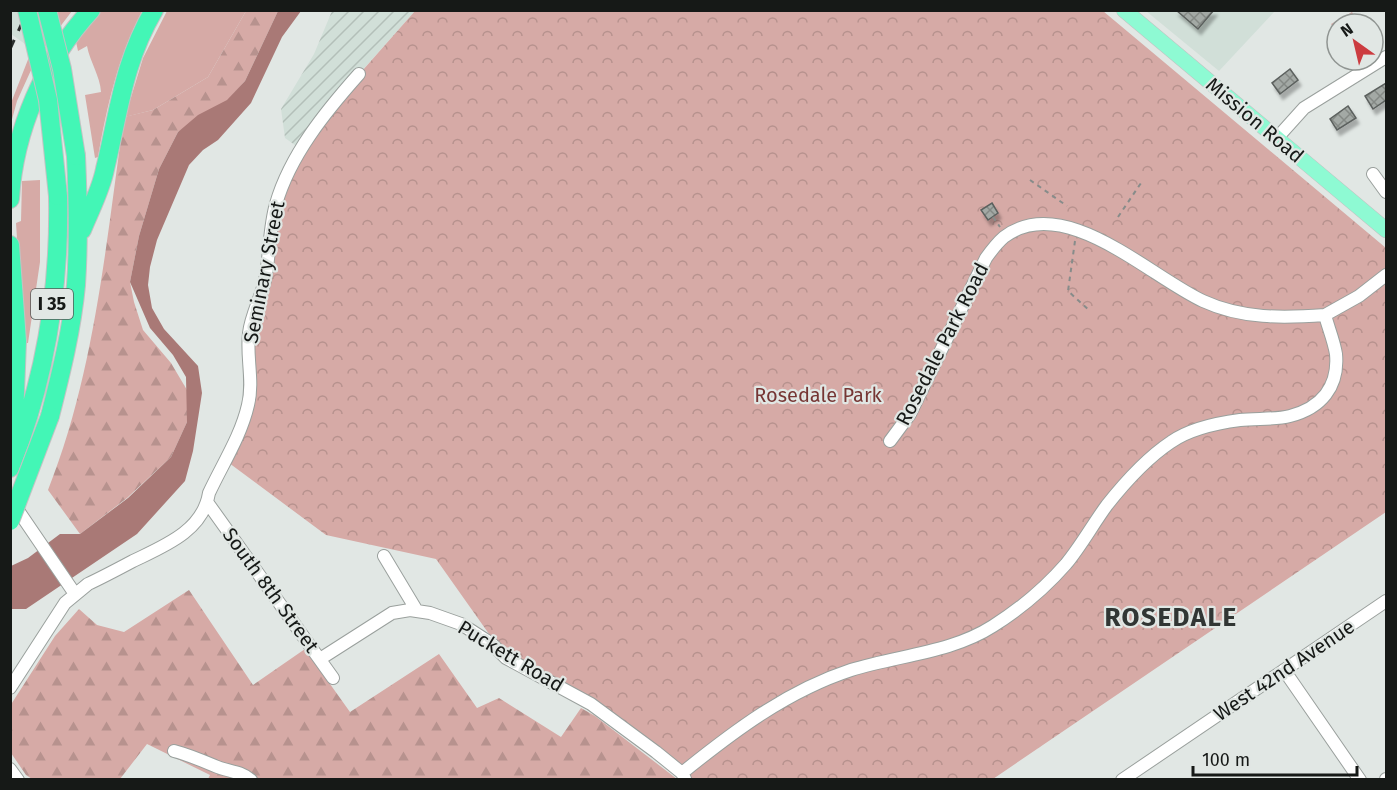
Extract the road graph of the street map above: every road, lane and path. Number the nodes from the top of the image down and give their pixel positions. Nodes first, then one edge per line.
1 (27, 10) edge
2 (47, 10) edge
3 (91, 10) edge
4 (154, 10) edge
5 (1124, 10) edge
6 (1386, 57) edge
7 (359, 74) dead end
8 (1277, 138) junction
9 (1373, 174) dead end
10 (1030, 180) dead end
11 (1141, 183) dead end
12 (1386, 192) edge
13 (10, 199) edge
14 (1067, 206) dead end
15 (1118, 217) dead end
16 (1077, 229) junction
17 (1386, 231) edge
18 (78, 240) junction
19 (10, 245) edge
20 (1386, 275) edge
21 (1090, 311) dead end
22 (1325, 315) junction
23 (23, 408) junction
24 (890, 441) dead end
25 (11, 466) edge
26 (10, 500) edge
27 (207, 502) junction
28 (10, 521) edge
29 (384, 556) dead end
30 (75, 594) junction
31 (1386, 602) edge
32 (417, 611) junction
33 (320, 659) junction
34 (1284, 670) junction
35 (333, 678) dead end
36 (10, 687) edge
37 (174, 751) dead end
38 (10, 769) edge
39 (684, 776) edge
40 (18, 780) edge
41 (251, 780) edge
42 (1122, 780) edge
43 (1360, 780) edge

1 - 23 highway, I 35, bridge
2 - 18 highway, I 35, bridge
3 - 13 highway
4 - 18 highway
5 - 8 main road, Mission Road
6 - 8 street
7 - 27 street, Seminary Street
8 - 17 main road, Mission Road
9 - 12 street
10 - 14 path
11 - 15 path
16 - 21 path
16 - 22 street, Rosedale Park Road
16 - 24 street, Rosedale Park Road
18 - 28 highway, I 35, bridge
19 - 23 highway
20 - 22 street
22 - 39 street
23 - 25 highway, I 35
26 - 30 street
27 - 30 street, Seminary Street
27 - 33 street, South 8th Street
29 - 32 street
30 - 36 street, Seminary Street
31 - 34 street, West 42nd Avenue
32 - 33 street, Puckett Road
32 - 39 street, Puckett Road
33 - 35 street, South 8th Street
34 - 42 street, West 42nd Avenue
34 - 43 street
37 - 41 street
38 - 40 street

